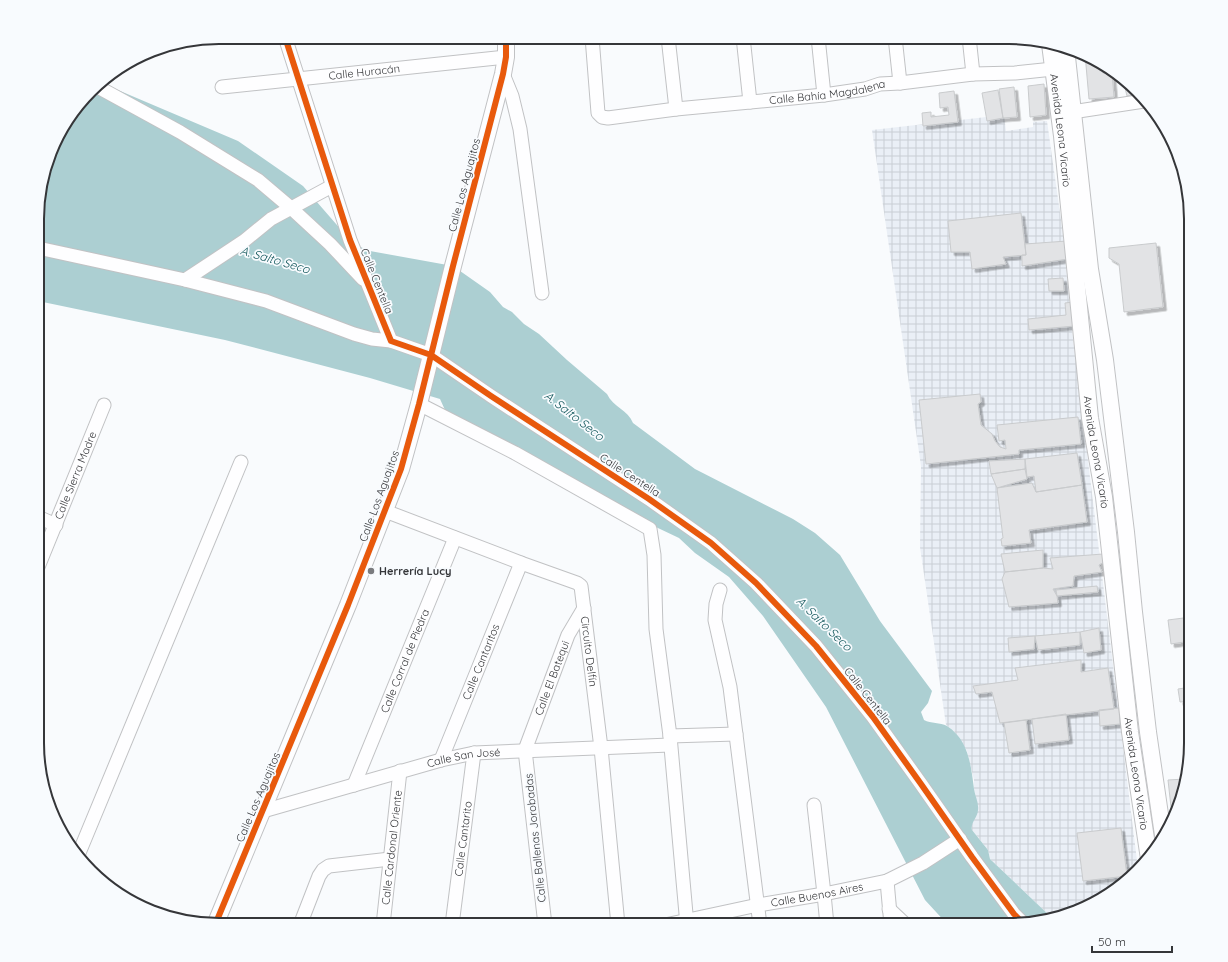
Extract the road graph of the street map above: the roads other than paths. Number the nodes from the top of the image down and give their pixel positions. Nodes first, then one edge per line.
1 (287, 44) edge
2 (506, 44) edge
3 (593, 44) edge
4 (669, 44) edge
5 (744, 44) edge
6 (819, 44) edge
7 (896, 44) edge
8 (970, 44) edge
9 (1051, 49) edge
10 (1067, 54) edge
11 (506, 57) junction
12 (1053, 69) junction
13 (503, 74) junction
14 (974, 74) junction
15 (299, 78) junction
16 (900, 83) junction
17 (222, 87) dead end
18 (102, 89) edge
19 (824, 95) junction
20 (750, 102) junction
21 (1139, 102) edge
22 (676, 109) junction
23 (1072, 112) junction
24 (332, 186) junction
25 (291, 208) junction
26 (44, 249) edge
27 (185, 280) junction
28 (367, 283) junction
29 (542, 293) dead end
30 (391, 341) junction
31 (431, 355) junction
32 (419, 404) junction
33 (104, 405) dead end
34 (242, 462) dead end
35 (385, 511) junction
36 (44, 520) edge
37 (56, 525) junction
38 (455, 538) junction
39 (44, 554) edge
40 (521, 563) junction
41 (720, 590) dead end
42 (584, 608) junction
43 (736, 734) junction
44 (670, 740) junction
45 (601, 748) junction
46 (525, 750) junction
47 (474, 753) junction
48 (440, 760) junction
49 (400, 771) junction
50 (354, 784) junction
51 (814, 805) dead end
52 (263, 811) junction
53 (1163, 826) edge
54 (1161, 831) edge
55 (1145, 832) junction
56 (960, 839) junction
57 (1148, 850) edge
58 (80, 851) edge
59 (390, 860) junction
60 (887, 881) junction
61 (824, 894) junction
62 (758, 905) junction
63 (889, 909) junction
64 (218, 918) edge
65 (303, 918) edge
66 (384, 918) edge
67 (453, 918) edge
68 (544, 918) edge
69 (617, 918) edge
70 (687, 918) edge
71 (704, 918) edge
72 (759, 918) edge
73 (826, 918) edge
74 (890, 918) edge
75 (899, 918) edge
76 (1018, 918) edge

1 - 15 street, Calle Centella
2 - 11 street, Calle Los Aguajitos
3 - 22 street, Calle Bahía Magdalena
4 - 22 street
5 - 20 street
6 - 19 street
7 - 16 street
8 - 14 street
9 - 12 street, Avenida Leona Vicario
10 - 23 street, Avenida Leona Vicario
11 - 13 street, Calle Los Aguajitos
11 - 15 street, Calle Huracán
12 - 14 street, Calle Bahía Magdalena
12 - 55 street, Avenida Leona Vicario
13 - 29 street
13 - 31 street, Calle Los Aguajitos
14 - 16 street, Calle Bahía Magdalena
15 - 17 street, Calle Huracán
15 - 24 street, Calle Centella
16 - 19 street, Calle Bahía Magdalena
18 - 25 street
19 - 20 street, Calle Bahía Magdalena
20 - 22 street, Calle Bahía Magdalena
21 - 23 street
23 - 53 street, Avenida Leona Vicario
24 - 25 street
24 - 28 street, Calle Centella
25 - 27 street
25 - 28 street
26 - 27 street
27 - 30 street
28 - 30 street, Calle Centella
30 - 31 street, Calle Centella
31 - 32 street, Calle Los Aguajitos
31 - 56 street, Calle Centella
32 - 35 street, Calle Los Aguajitos
32 - 44 street
33 - 37 street, Calle Sierra Madre
34 - 58 street
35 - 38 street, Circuito Delfín
35 - 52 street, Calle Los Aguajitos
36 - 37 street
37 - 39 street, Calle Sierra Madre
38 - 40 street, Circuito Delfín
38 - 50 street, Calle Corral de Piedra
40 - 42 street, Circuito Delfín
40 - 48 street, Calle Cantaritos
41 - 43 street
42 - 45 street, Circuito Delfín
42 - 46 street, Calle El Batequi
43 - 44 street, Calle San José
43 - 62 street
44 - 45 street, Calle San José
44 - 70 street
45 - 46 street, Calle San José
45 - 69 street, Circuito Delfín
46 - 47 street, Calle San José
46 - 68 street, Calle Ballenas Jorobadas
47 - 48 street, Calle San José
47 - 67 street, Calle Cantarito
48 - 49 street, Calle San José
49 - 50 street, Calle San José
49 - 59 street, Calle Cardonal Oriente
50 - 52 street, Calle San José
51 - 61 street
52 - 64 street, Calle Los Aguajitos
54 - 55 street
55 - 57 street, Avenida Leona Vicario
56 - 60 street, Calle Buenos Aires
56 - 76 street, Calle Centella
59 - 65 street
59 - 66 street, Calle Cardonal Oriente
60 - 61 street, Calle Buenos Aires
60 - 63 street
61 - 62 street, Calle Buenos Aires
61 - 73 street
62 - 71 street, Calle Buenos Aires
62 - 72 street
63 - 74 street
63 - 75 street

